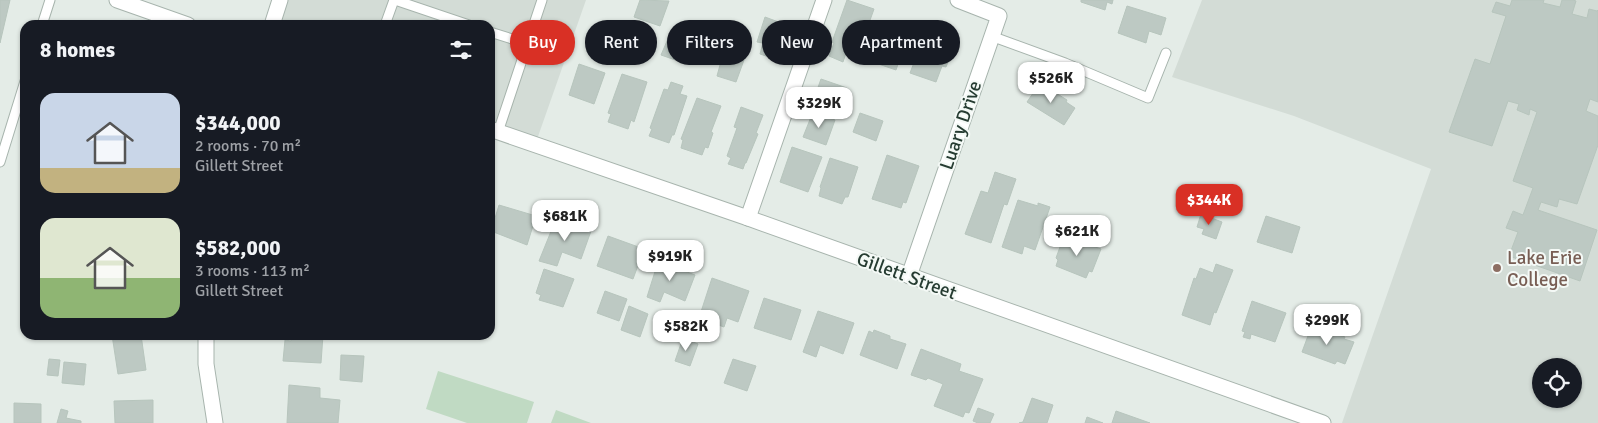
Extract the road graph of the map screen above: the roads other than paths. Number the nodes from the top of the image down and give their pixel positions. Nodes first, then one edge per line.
1 (50, 0) edge
2 (117, 0) edge
3 (280, 0) edge
4 (394, 0) edge
5 (542, 0) edge
6 (824, 0) edge
7 (958, 0) edge
8 (44, 20) edge
9 (174, 20) edge
10 (274, 20) edge
11 (388, 20) edge
12 (455, 20) edge
13 (536, 20) edge
14 (495, 34) edge
15 (991, 36) junction
16 (510, 38) edge
17 (1166, 53) dead end
18 (520, 65) edge
19 (20, 97) edge
20 (495, 127) edge
21 (495, 130) edge
22 (0, 162) edge
23 (748, 218) junction
24 (909, 276) junction
25 (206, 340) edge
26 (215, 423) edge
27 (1323, 423) edge

1 - 8 lane
2 - 9 street
3 - 10 street
4 - 11 lane
4 - 12 lane
5 - 13 lane
6 - 23 street
7 - 15 street, Luary Drive
14 - 16 lane
15 - 17 lane
15 - 24 street, Luary Drive
18 - 20 lane
19 - 22 lane
21 - 23 street, Gillett Street
23 - 24 street, Gillett Street
24 - 27 street, Gillett Street
25 - 26 street

